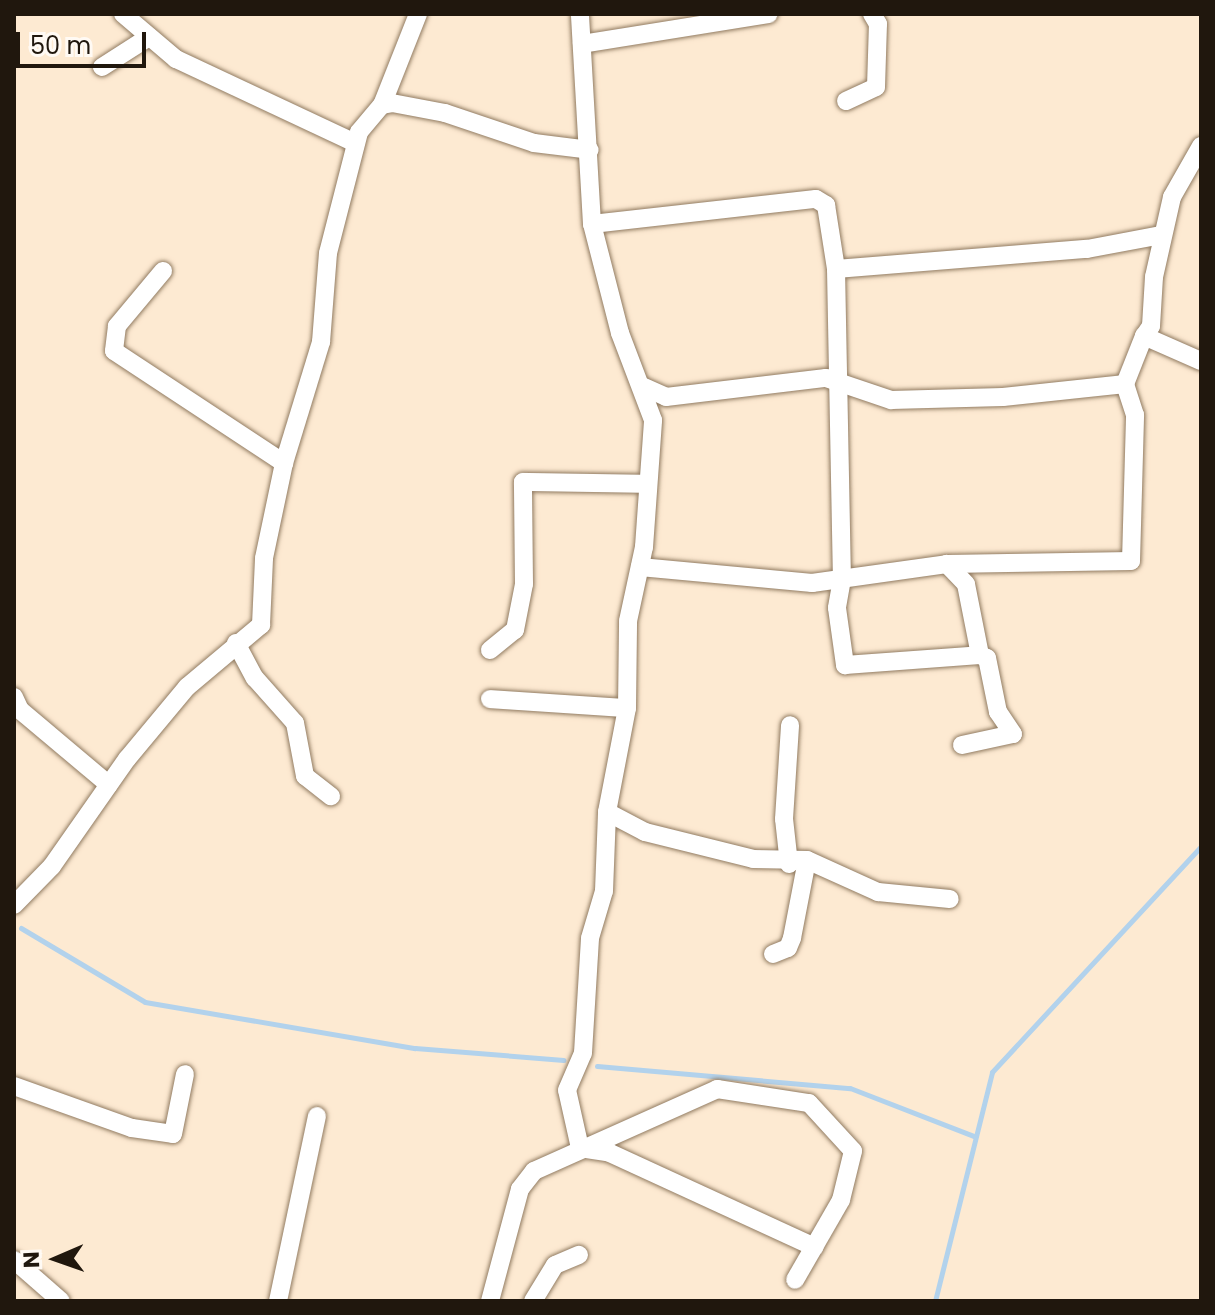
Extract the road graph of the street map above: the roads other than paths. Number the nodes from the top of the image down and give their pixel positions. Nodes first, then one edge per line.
1 (123, 14) edge
2 (418, 14) edge
3 (580, 14) edge
4 (769, 14) edge
5 (872, 14) edge
6 (149, 37) junction
7 (582, 44) junction
8 (102, 67) dead end
9 (846, 101) dead end
10 (382, 105) junction
11 (355, 143) junction
12 (1201, 146) edge
13 (590, 150) junction
14 (592, 224) junction
15 (1161, 235) junction
16 (836, 269) junction
17 (163, 271) dead end
18 (1144, 336) junction
19 (1201, 361) edge
20 (1125, 384) junction
21 (836, 385) junction
22 (644, 387) junction
23 (284, 463) junction
24 (648, 484) junction
25 (947, 564) junction
26 (640, 567) junction
27 (842, 579) junction
28 (236, 643) junction
29 (490, 650) dead end
30 (980, 655) junction
31 (14, 697) edge
32 (490, 699) dead end
33 (627, 708) junction
34 (790, 725) dead end
35 (962, 745) dead end
36 (109, 785) junction
37 (331, 796) dead end
38 (607, 812) junction
39 (798, 862) junction
40 (950, 899) dead end
41 (14, 905) edge
42 (773, 954) dead end
43 (185, 1074) dead end
44 (14, 1086) edge
45 (317, 1116) dead end
46 (580, 1148) junction
47 (814, 1247) junction
48 (579, 1255) dead end
49 (14, 1260) edge
50 (795, 1280) dead end
51 (61, 1301) edge
52 (278, 1301) edge
53 (490, 1301) edge
54 (533, 1301) edge

1 - 6 street
2 - 10 street
3 - 7 street
4 - 7 street
5 - 9 street
6 - 8 street
6 - 11 street
7 - 13 street
10 - 11 street
10 - 13 street
11 - 23 street
12 - 15 street
13 - 14 street
14 - 16 street
14 - 22 street
15 - 16 street
15 - 18 street
16 - 21 street
17 - 23 street
18 - 19 street
18 - 20 street
20 - 21 street
20 - 25 street
21 - 22 street
21 - 27 street
22 - 24 street
23 - 28 street
24 - 26 street
24 - 29 street
25 - 27 street
25 - 30 street
26 - 27 street
26 - 33 street
27 - 30 street
28 - 36 street
28 - 37 street
30 - 35 street
31 - 36 street
32 - 33 street
33 - 38 street
34 - 39 street
36 - 41 street
38 - 39 street
38 - 46 street
39 - 40 street
39 - 42 street
43 - 44 street
45 - 52 street
46 - 47 street
46 - 47 street
46 - 53 street
47 - 50 street
48 - 54 street
49 - 51 street

